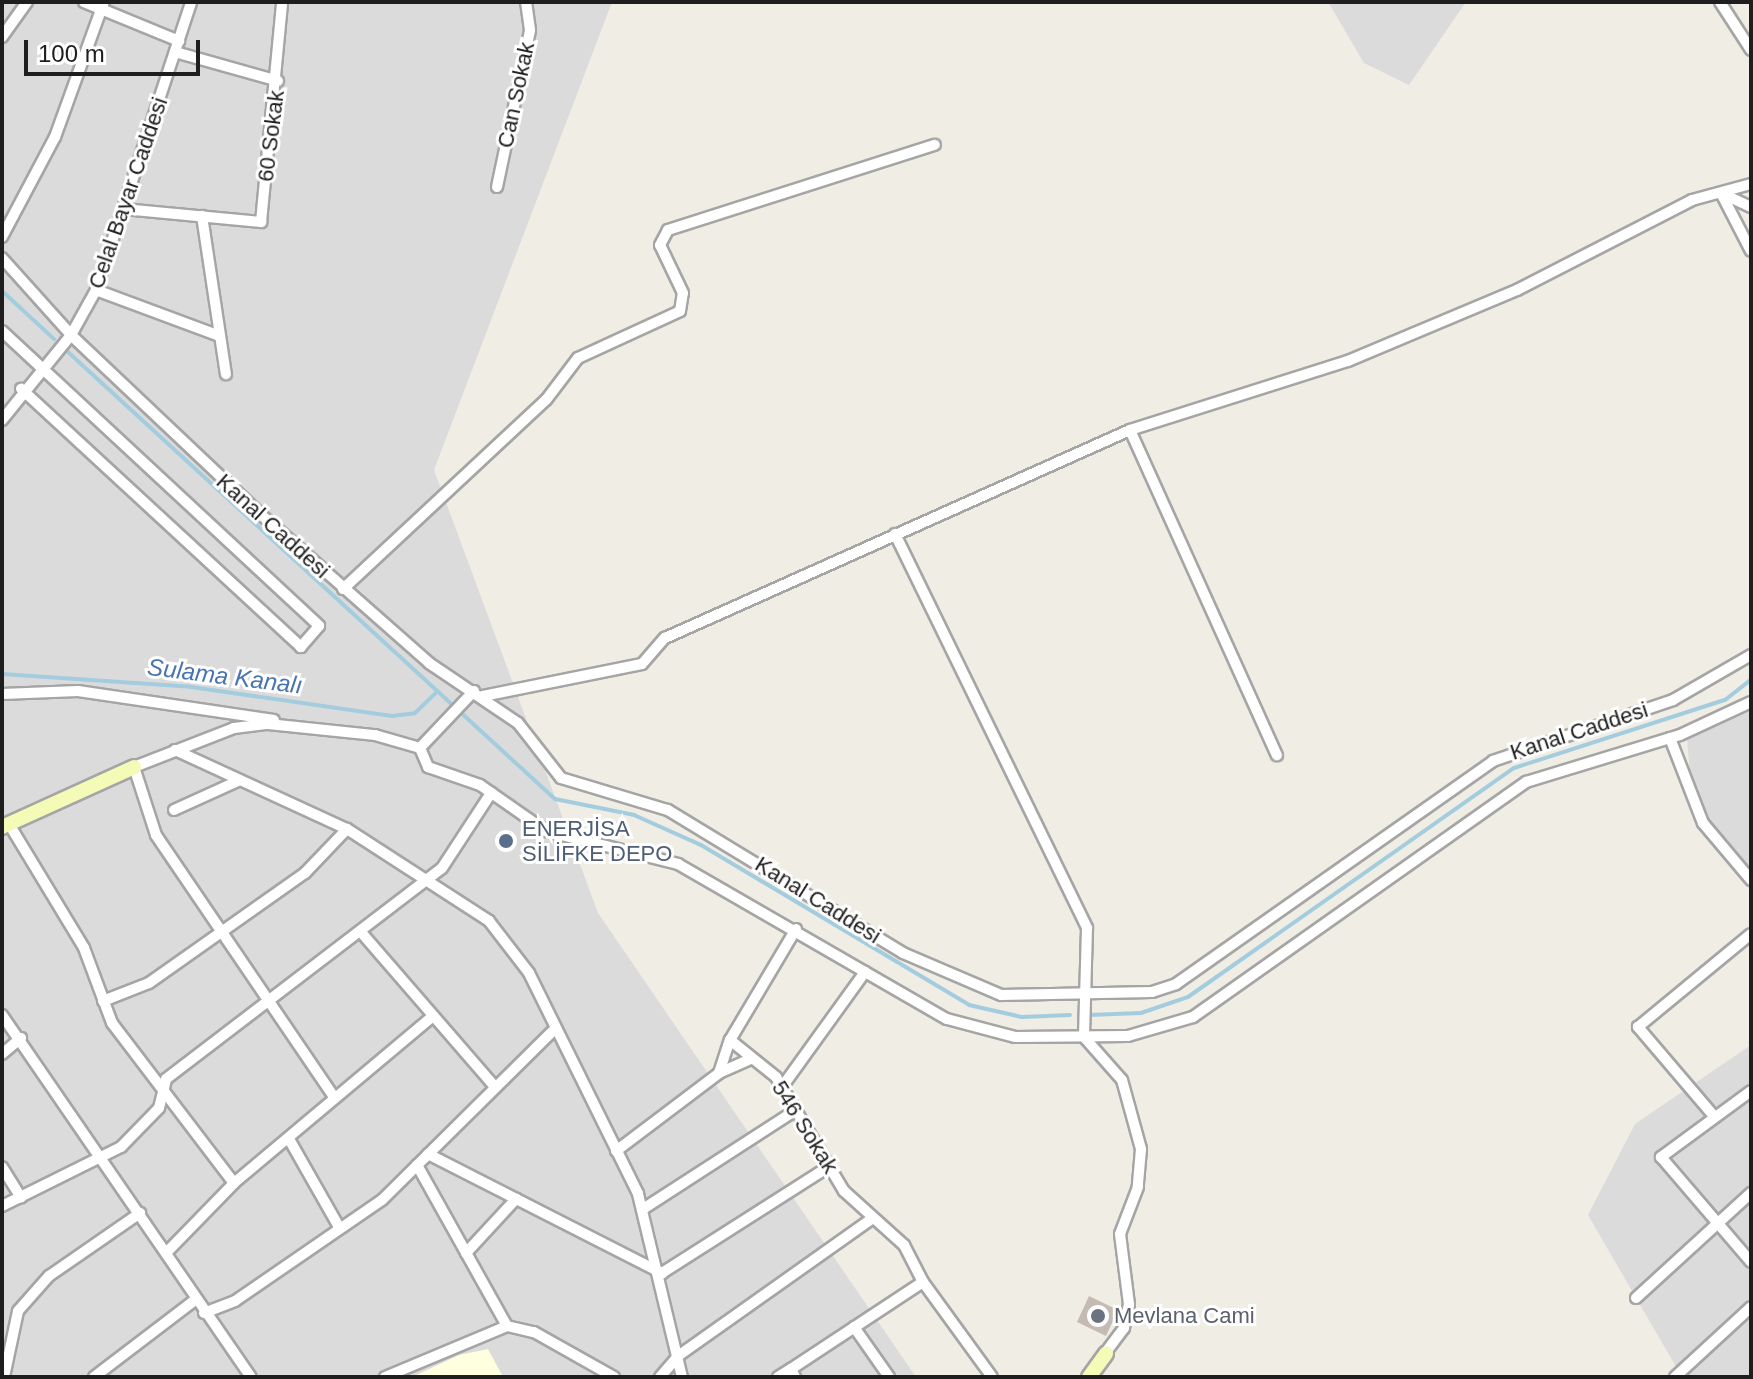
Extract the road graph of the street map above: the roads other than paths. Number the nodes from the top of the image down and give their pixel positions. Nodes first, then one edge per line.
1 (27, 2) edge
2 (84, 2) edge
3 (191, 2) edge
4 (282, 2) edge
5 (526, 2) edge
6 (1720, 2) edge
7 (104, 5) edge
8 (2, 37) edge
9 (177, 47) junction
10 (1751, 50) edge
11 (278, 81) junction
12 (935, 145) dead end
13 (1751, 184) edge
14 (497, 187) dead end
15 (1721, 193) junction
16 (1751, 207) edge
17 (123, 209) junction
18 (202, 216) junction
19 (2, 237) edge
20 (1751, 251) edge
21 (2, 258) edge
22 (96, 290) junction
23 (2, 331) edge
24 (71, 335) junction
25 (220, 336) junction
26 (41, 367) junction
27 (226, 374) dead end
28 (21, 389) junction
29 (2, 420) edge
30 (1130, 430) junction
31 (895, 534) junction
32 (343, 589) junction
33 (1751, 655) edge
34 (2, 694) edge
35 (478, 694) junction
36 (1751, 703) edge
37 (304, 725) junction
38 (1670, 738) junction
39 (420, 748) junction
40 (175, 750) junction
41 (1277, 755) dead end
42 (134, 767) junction
43 (240, 780) junction
44 (491, 793) junction
45 (174, 810) dead end
46 (6, 825) edge
47 (347, 829) junction
48 (430, 879) junction
49 (1751, 880) edge
50 (219, 929) junction
51 (796, 929) junction
52 (360, 931) junction
53 (1751, 934) edge
54 (865, 972) junction
55 (1087, 993) junction
56 (103, 1001) junction
57 (268, 1002) junction
58 (2, 1015) edge
59 (433, 1016) junction
60 (552, 1032) junction
61 (1084, 1037) junction
62 (21, 1038) junction
63 (730, 1040) junction
64 (2, 1054) edge
65 (752, 1058) junction
66 (719, 1073) junction
67 (495, 1087) junction
68 (782, 1087) junction
69 (1751, 1091) edge
70 (163, 1093) junction
71 (334, 1097) junction
72 (796, 1110) junction
73 (1713, 1115) junction
74 (289, 1139) junction
75 (616, 1151) junction
76 (428, 1154) junction
77 (96, 1156) junction
78 (417, 1165) junction
79 (830, 1166) junction
80 (2, 1167) edge
81 (234, 1183) junction
82 (1751, 1193) edge
83 (21, 1198) junction
84 (516, 1199) junction
85 (2, 1206) edge
86 (643, 1209) junction
87 (140, 1213) junction
88 (873, 1218) junction
89 (1717, 1222) junction
90 (339, 1227) junction
91 (167, 1252) junction
92 (466, 1253) junction
93 (1751, 1262) edge
94 (662, 1273) junction
95 (923, 1282) junction
96 (1636, 1298) dead end
97 (195, 1300) junction
98 (1751, 1307) edge
99 (204, 1313) junction
100 (507, 1326) junction
101 (854, 1327) junction
102 (4, 1346) edge
103 (1106, 1354) junction
104 (678, 1356) junction
105 (793, 1373) edge
106 (4, 1377) edge
107 (94, 1377) edge
108 (251, 1377) edge
109 (385, 1377) edge
110 (614, 1377) edge
111 (660, 1377) edge
112 (682, 1377) edge
113 (778, 1377) edge
114 (889, 1377) edge
115 (992, 1377) edge
116 (1083, 1377) edge
117 (1089, 1377) edge
118 (1675, 1377) edge

1 - 8 street
2 - 7 street
3 - 9 street, Celal Bayar Caddesi
4 - 11 street, 60 Sokak
5 - 14 street, Can Sokak
6 - 10 street
7 - 9 street
7 - 19 street
9 - 11 street
9 - 17 street, Celal Bayar Caddesi
11 - 18 street, 60 Sokak
12 - 32 street
13 - 15 street
15 - 16 street
15 - 20 street
15 - 30 street
17 - 18 street
17 - 22 street, Celal Bayar Caddesi
18 - 25 street
21 - 24 street, Kanal Caddesi
22 - 24 street, Celal Bayar Caddesi
22 - 25 street
23 - 26 street
24 - 26 street, Celal Bayar Caddesi
24 - 32 street, Kanal Caddesi
25 - 27 street
26 - 28 street, Celal Bayar Caddesi
26 - 28 street
28 - 29 street, Celal Bayar Caddesi
30 - 31 street
30 - 41 street
31 - 35 street
31 - 55 street
32 - 35 street, Kanal Caddesi
33 - 55 street, Kanal Caddesi
34 - 37 street
35 - 39 street
35 - 55 street, Kanal Caddesi
36 - 38 street
37 - 39 street
37 - 40 street
38 - 49 street
38 - 61 street
39 - 44 street
40 - 42 street
40 - 43 street
42 - 46 street
42 - 50 street
43 - 45 street
43 - 47 street
44 - 48 street
44 - 51 street
46 - 56 street
47 - 48 street
47 - 50 street
48 - 52 street
48 - 60 street
50 - 56 street
50 - 57 street
51 - 54 street
51 - 63 street
52 - 57 street
52 - 59 street
53 - 73 street
54 - 61 street
54 - 68 street
55 - 61 street
56 - 70 street
57 - 70 street
57 - 71 street
58 - 62 street
59 - 67 street
59 - 71 street
60 - 67 street
60 - 75 street
61 - 103 street
62 - 64 street
62 - 77 street
63 - 65 street, 546 Sokak
63 - 66 street
65 - 66 street
65 - 68 street, 546 Sokak
66 - 75 street
67 - 76 street
68 - 72 street, 546 Sokak
69 - 73 street
70 - 77 street
70 - 81 street
71 - 74 street
72 - 79 street, 546 Sokak
72 - 86 street
73 - 89 street
74 - 81 street
74 - 90 street
75 - 86 street
76 - 78 street
76 - 84 street
77 - 83 street
77 - 87 street
78 - 90 street
78 - 92 street
79 - 88 street, 546 Sokak
79 - 94 street
80 - 83 street
81 - 91 street
82 - 89 street
83 - 85 street
84 - 92 street
84 - 94 street
86 - 94 street
87 - 91 street
87 - 102 street
88 - 95 street, 546 Sokak
88 - 104 street
89 - 93 street
89 - 96 street
90 - 99 street
91 - 97 street
92 - 100 street
94 - 104 street
95 - 101 street
95 - 115 street, 546 Sokak
97 - 99 street
97 - 107 street
98 - 118 street
99 - 108 street
100 - 109 street
100 - 110 street
101 - 105 street
101 - 114 street
102 - 106 street
103 - 116 street
103 - 117 street
104 - 111 street
104 - 112 street
105 - 113 street

